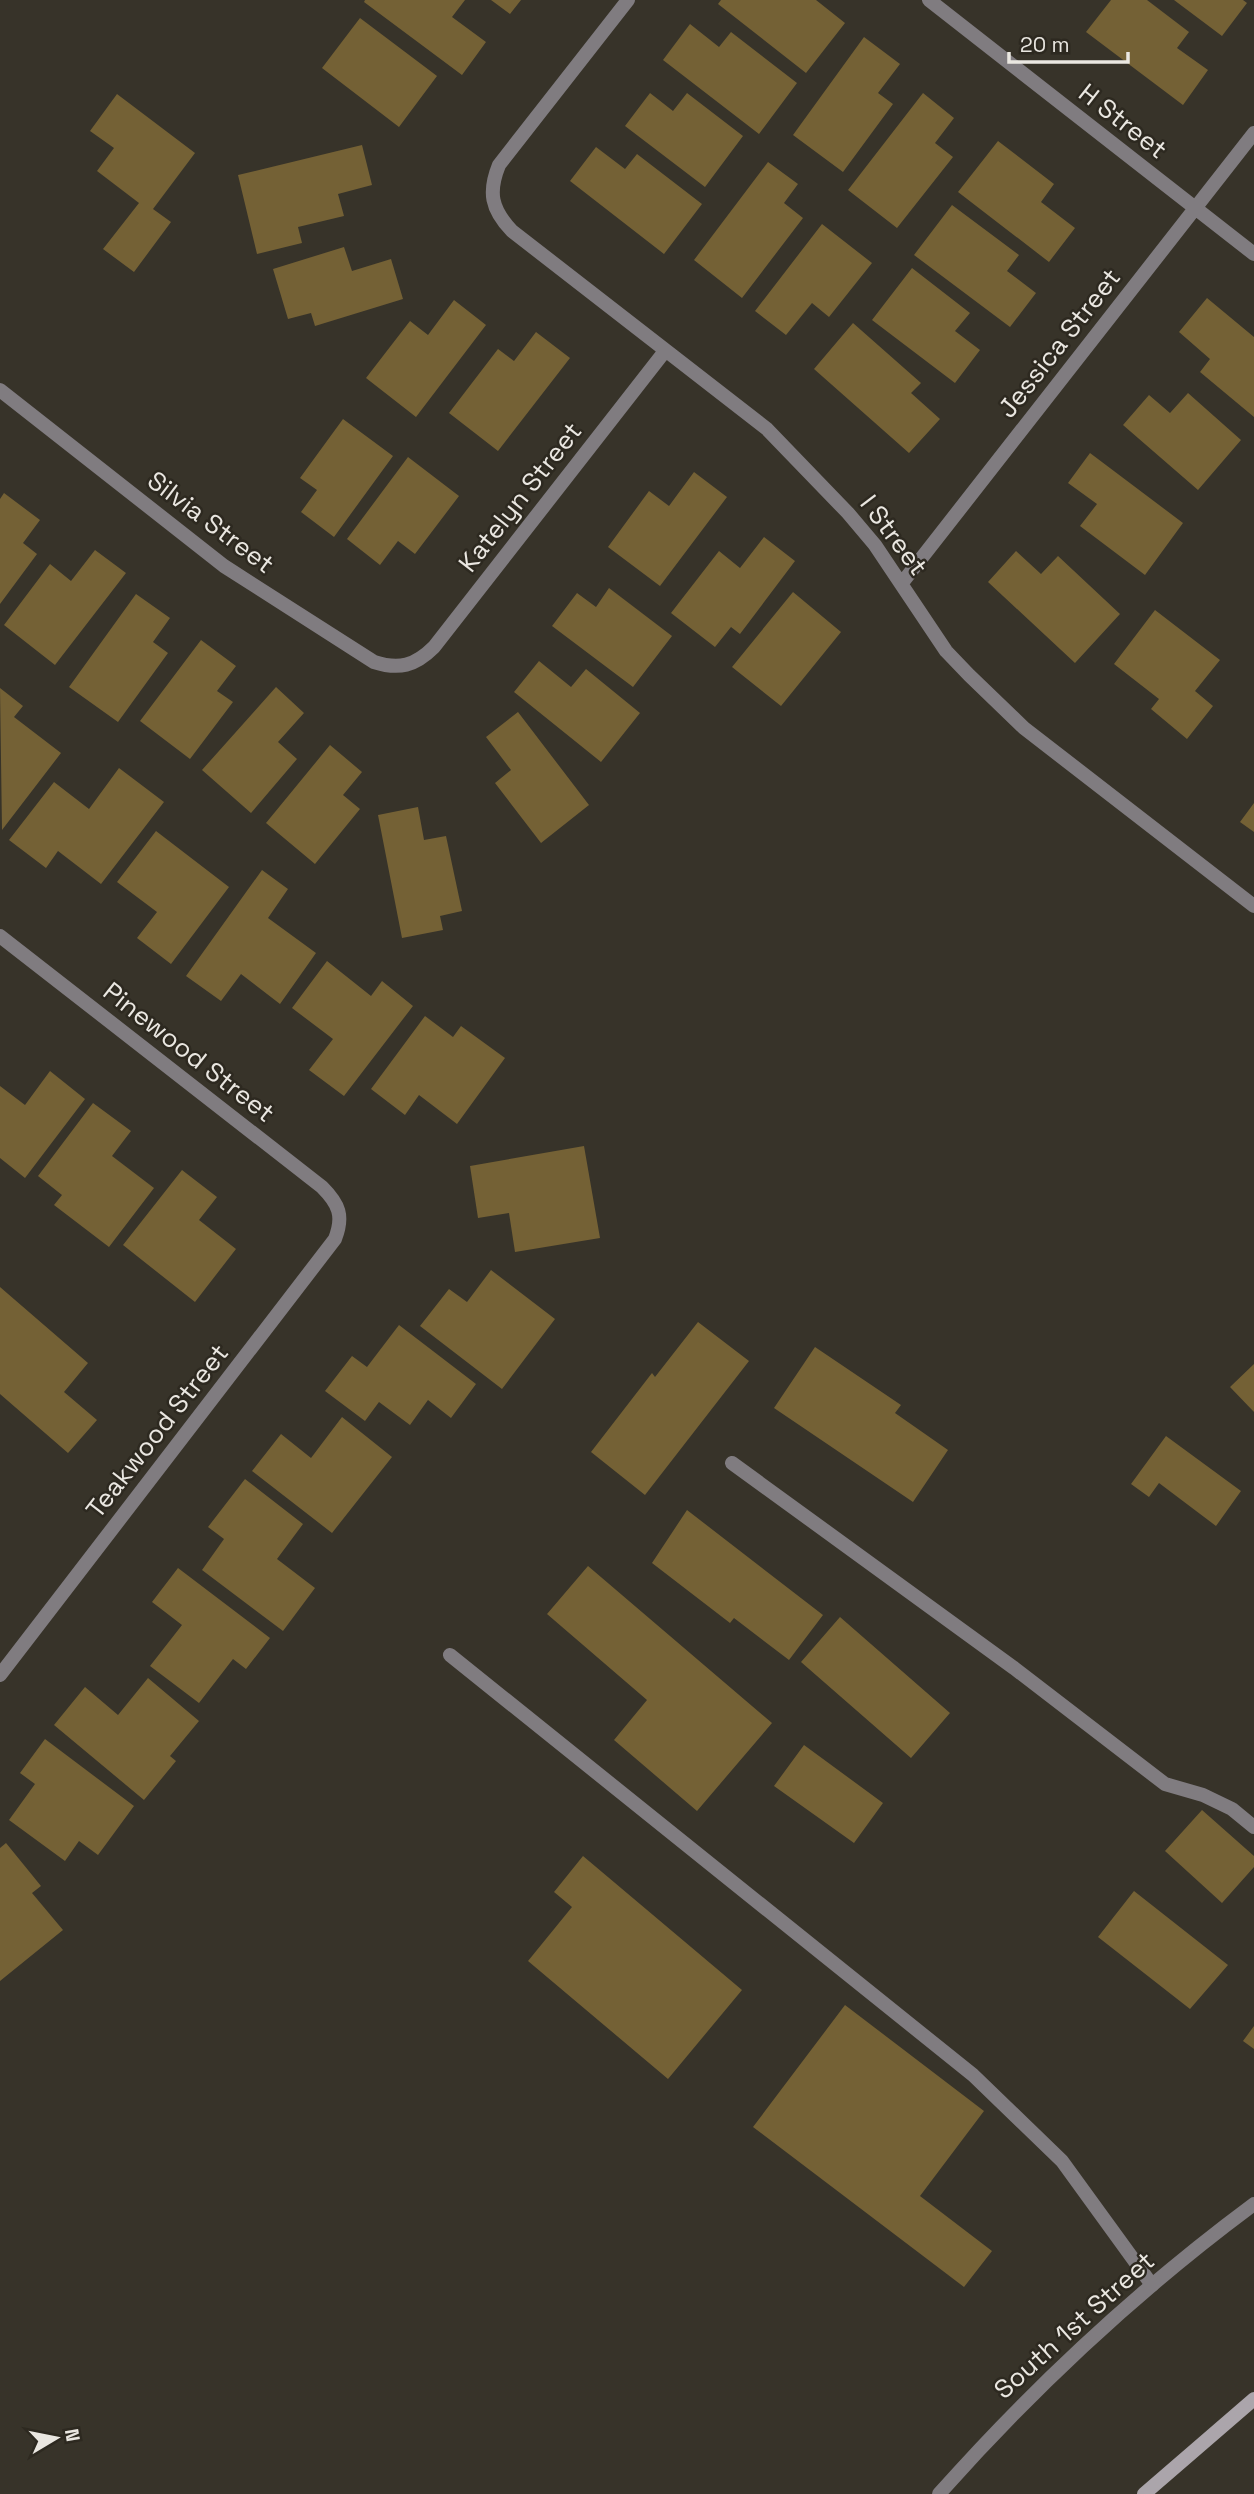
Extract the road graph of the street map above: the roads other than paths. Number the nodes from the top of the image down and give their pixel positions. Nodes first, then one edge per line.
1 (628, 0) edge
2 (929, 0) edge
3 (1254, 133) edge
4 (1196, 209) junction
5 (1254, 254) edge
6 (665, 351) junction
7 (0, 390) edge
8 (902, 583) junction
9 (407, 666) joint
10 (1254, 906) edge
11 (0, 936) edge
12 (341, 1212) joint
13 (732, 1463) dead end
14 (450, 1655) dead end
15 (0, 1675) edge
16 (1254, 1827) edge
17 (1254, 2204) edge
18 (1152, 2285) junction
19 (1254, 2399) edge
20 (939, 2494) edge
21 (1144, 2494) edge

1 - 6 street, I Street
2 - 4 street, H Street
3 - 4 street, Jessica Street
4 - 5 street, H Street
4 - 8 street, Jessica Street
6 - 8 street, I Street
6 - 9 street, Katelyn Street
7 - 9 street, Silvia Street
8 - 10 street, I Street
11 - 12 street, Pinewood Street
12 - 15 street, Teakwood Street
13 - 16 street
14 - 18 street
17 - 18 street, South 1st Street
18 - 20 street, South 1st Street
19 - 21 main road

